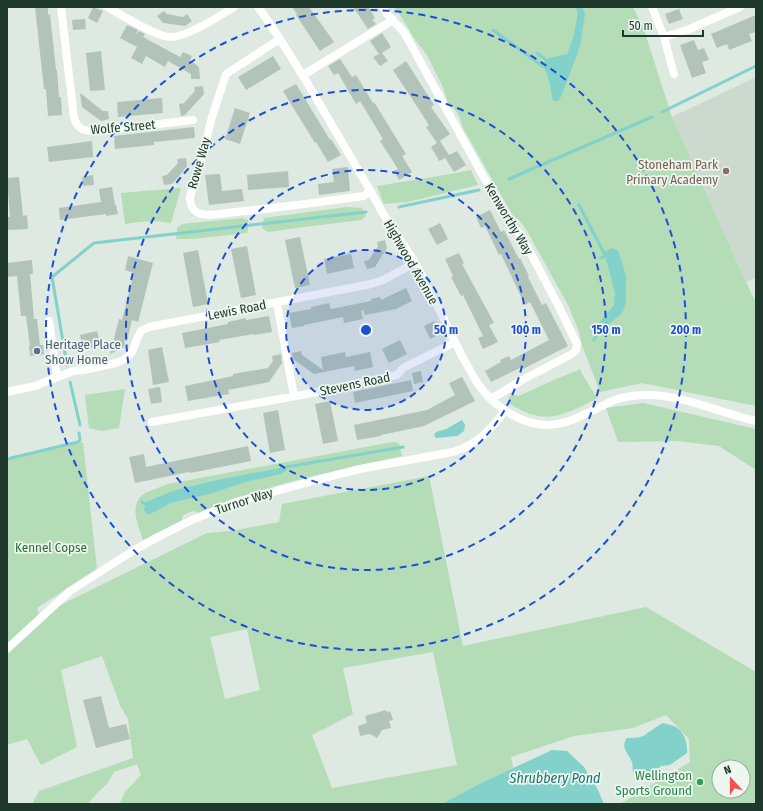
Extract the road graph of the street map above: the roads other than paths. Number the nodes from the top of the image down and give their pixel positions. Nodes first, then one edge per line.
1 (61, 7) edge
2 (107, 7) edge
3 (234, 7) edge
4 (258, 7) edge
5 (383, 7) edge
6 (652, 7) edge
7 (740, 7) edge
8 (393, 20) junction
9 (664, 37) junction
10 (280, 39) junction
11 (674, 74) dead end
12 (303, 76) junction
13 (193, 120) dead end
14 (370, 191) junction
15 (415, 263) junction
16 (277, 303) junction
17 (49, 321) dead end
18 (455, 342) junction
19 (57, 377) junction
20 (7, 392) edge
21 (294, 396) junction
22 (490, 398) junction
23 (505, 411) junction
24 (756, 421) edge
25 (152, 422) dead end
26 (7, 649) edge

1 - 13 street, Wolfe Street
2 - 3 street
4 - 10 street, Highwood Avenue
5 - 8 street, Kenworthy Way
6 - 9 street
7 - 9 street
8 - 12 street
8 - 22 street, Kenworthy Way
9 - 11 street
10 - 12 street, Highwood Avenue
10 - 14 street, Rowe Way
12 - 14 street, Highwood Avenue
14 - 15 street, Highwood Avenue
15 - 16 street, Lewis Road
15 - 18 street, Highwood Avenue
16 - 19 street, Lewis Road
16 - 21 street
17 - 19 street
18 - 21 street, Stevens Road
18 - 22 street, Highwood Avenue
19 - 20 street, Lewis Road
21 - 25 street, Stevens Road
22 - 23 street, Highwood Avenue
23 - 24 street, Highwood Avenue
23 - 26 street, Turnor Way

